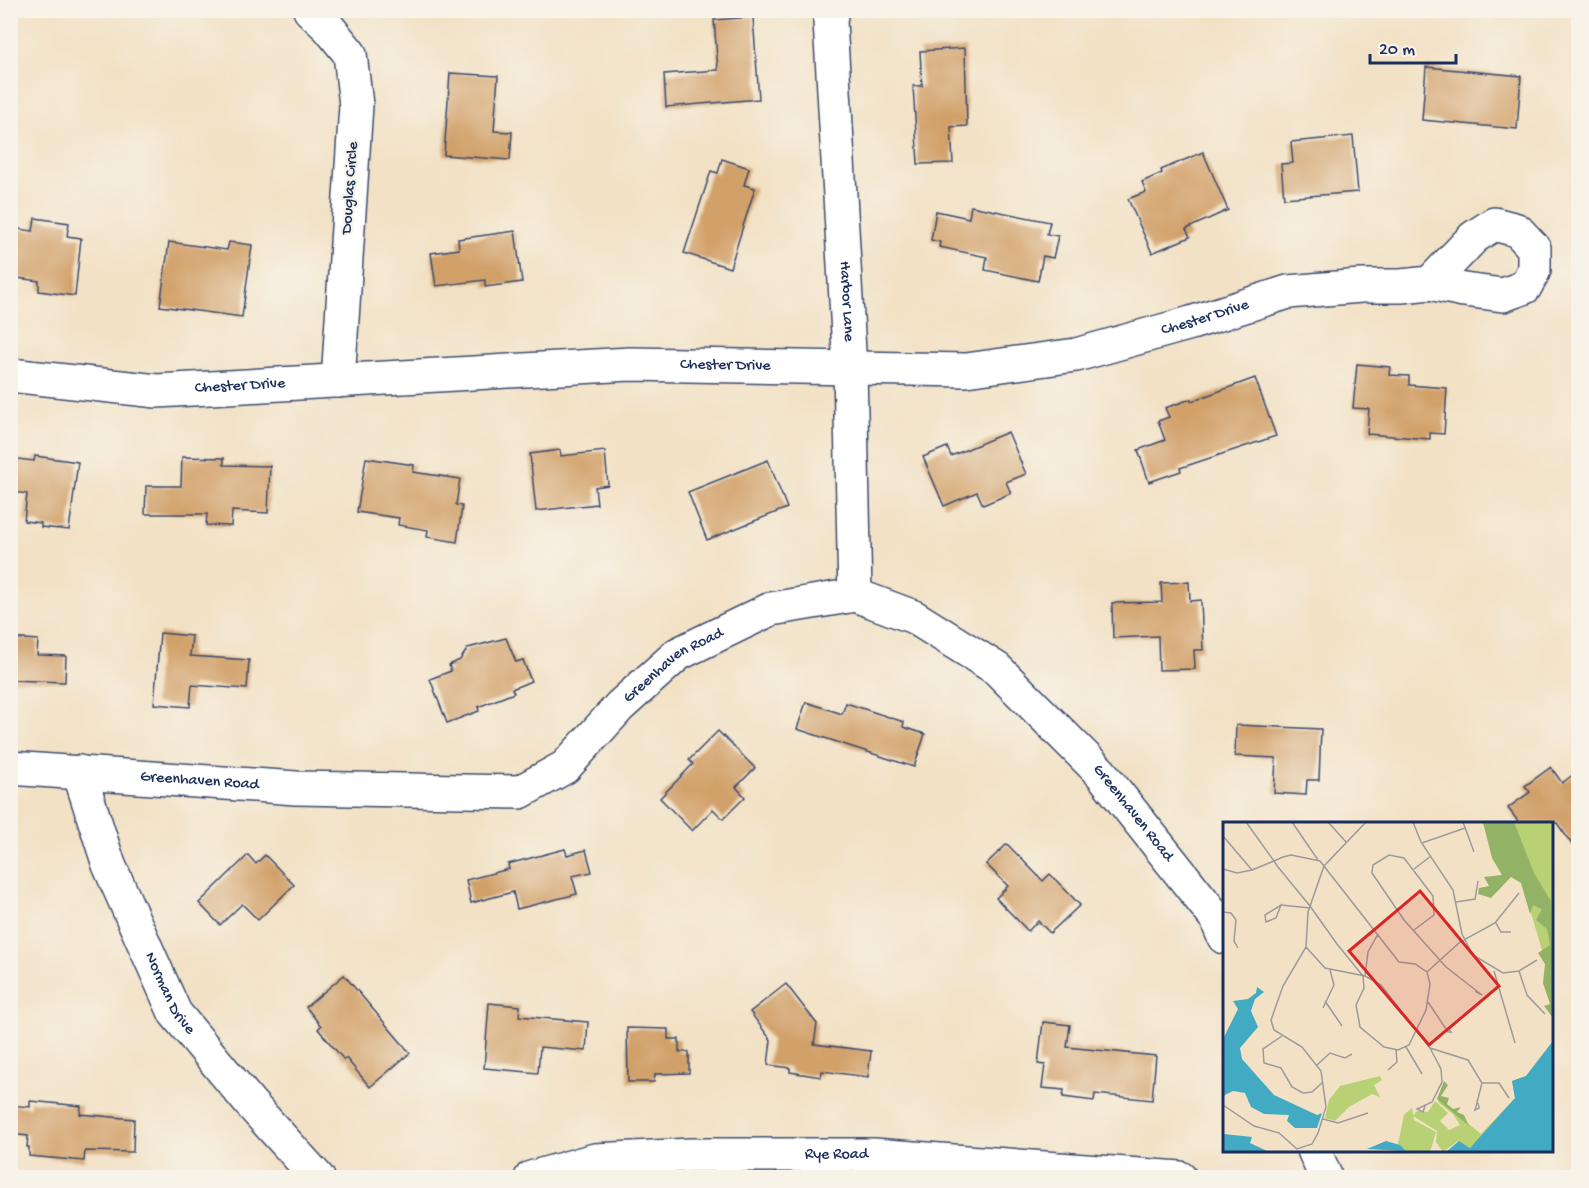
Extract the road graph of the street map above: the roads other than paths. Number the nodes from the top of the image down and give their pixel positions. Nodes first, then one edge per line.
1 (310, 10) edge
2 (832, 10) edge
3 (1430, 282) dead end
4 (850, 369) junction
5 (10, 375) edge
6 (338, 381) junction
7 (855, 595) junction
8 (10, 768) edge
9 (79, 772) junction
10 (1223, 935) edge
11 (1315, 1152) edge
12 (318, 1178) edge
13 (531, 1178) edge
14 (1180, 1178) edge
15 (1326, 1178) edge

1 - 6 street, Douglas Circle
2 - 4 street, Harbor Lane
3 - 4 street, Chester Drive
4 - 6 street, Chester Drive
4 - 7 street, Harbor Lane
5 - 6 street, Chester Drive
7 - 9 street, Greenhaven Road
7 - 10 street, Greenhaven Road
8 - 9 street, Greenhaven Road
9 - 12 street, Norman Drive
11 - 15 street
13 - 14 street, Rye Road

